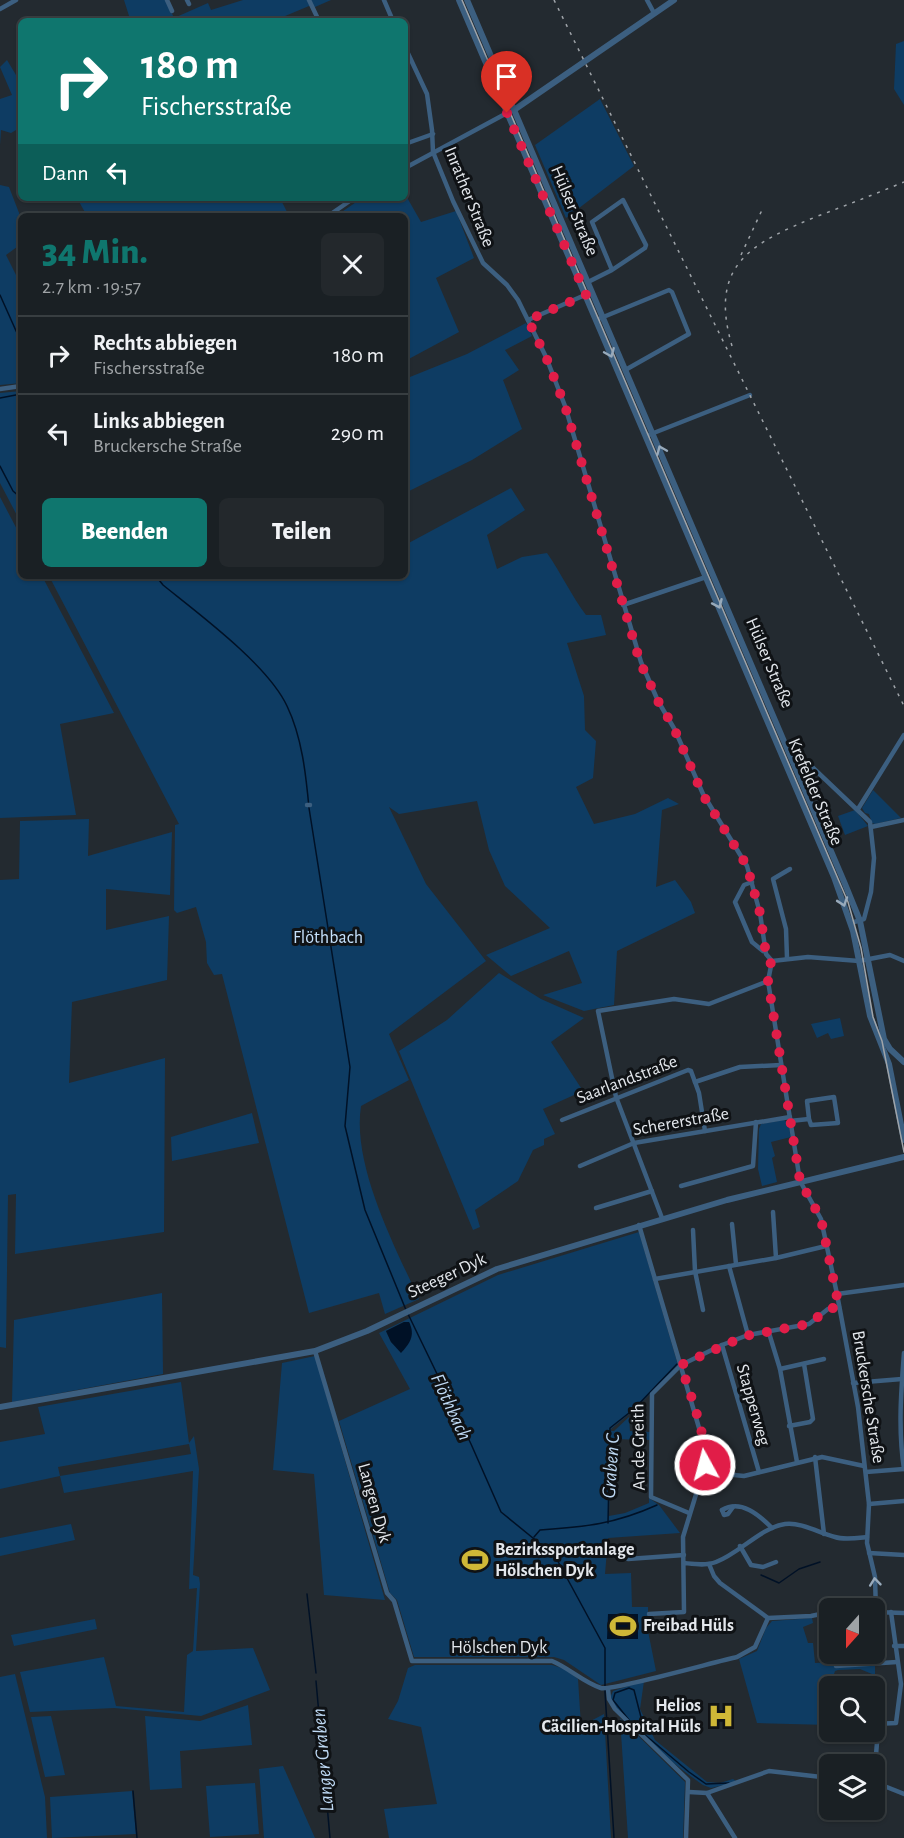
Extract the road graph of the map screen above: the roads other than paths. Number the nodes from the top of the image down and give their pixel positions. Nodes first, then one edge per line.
1 (15, 0) edge
2 (167, 0) edge
3 (309, 0) edge
4 (384, 0) edge
5 (459, 0) edge
6 (467, 0) edge
7 (647, 0) edge
8 (674, 0) edge
9 (0, 9) edge
10 (172, 11) dead end
11 (654, 13) junction
12 (316, 18) edge
13 (392, 18) edge
14 (408, 53) edge
15 (516, 110) junction
16 (507, 113) junction
17 (432, 134) junction
18 (408, 143) edge
19 (433, 152) junction
20 (408, 166) edge
21 (350, 201) edge
22 (332, 213) edge
23 (612, 270) junction
24 (588, 282) junction
25 (586, 295) junction
26 (604, 316) junction
27 (528, 320) junction
28 (596, 320) junction
29 (627, 369) junction
30 (18, 386) edge
31 (0, 388) edge
32 (750, 395) dead end
33 (654, 433) junction
34 (646, 436) junction
35 (715, 574) junction
36 (706, 577) junction
37 (623, 605) junction
38 (748, 673) joint
39 (904, 735) edge
40 (785, 740) joint
41 (796, 769) junction
42 (858, 809) junction
43 (904, 820) edge
44 (871, 827) junction
45 (790, 869) dead end
46 (752, 882) junction
47 (860, 921) junction
48 (851, 923) junction
49 (765, 953) junction
50 (787, 958) junction
51 (868, 959) junction
52 (771, 961) junction
53 (858, 961) junction
54 (904, 961) edge
55 (768, 981) junction
56 (901, 1060) edge
57 (889, 1064) junction
58 (781, 1065) junction
59 (695, 1082) junction
60 (616, 1097) junction
61 (790, 1119) junction
62 (809, 1119) junction
63 (562, 1120) dead end
64 (756, 1122) junction
65 (705, 1131) junction
66 (904, 1140) edge
67 (634, 1143) junction
68 (904, 1157) edge
69 (580, 1166) dead end
70 (800, 1181) junction
71 (681, 1186) dead end
72 (652, 1191) junction
73 (596, 1208) dead end
74 (773, 1212) dead end
75 (662, 1218) junction
76 (732, 1224) dead end
77 (639, 1225) junction
78 (693, 1230) dead end
79 (826, 1246) junction
80 (776, 1258) junction
81 (736, 1264) junction
82 (729, 1266) junction
83 (695, 1271) junction
84 (655, 1279) junction
85 (904, 1285) edge
86 (837, 1294) junction
87 (839, 1307) junction
88 (703, 1310) dead end
89 (769, 1333) junction
90 (748, 1335) junction
91 (722, 1345) junction
92 (315, 1351) junction
93 (904, 1353) edge
94 (824, 1359) dead end
95 (804, 1364) junction
96 (681, 1365) junction
97 (780, 1369) junction
98 (902, 1379) junction
99 (853, 1383) junction
100 (902, 1400) edge
101 (0, 1407) edge
102 (789, 1426) junction
103 (815, 1457) junction
104 (797, 1462) junction
105 (864, 1466) junction
106 (904, 1469) edge
107 (703, 1472) junction
108 (759, 1472) junction
109 (866, 1472) junction
110 (904, 1501) edge
111 (869, 1504) junction
112 (733, 1506) dead end
113 (688, 1513) junction
114 (772, 1528) junction
115 (824, 1534) junction
116 (867, 1538) junction
117 (740, 1546) junction
118 (869, 1553) junction
119 (684, 1555) junction
120 (904, 1555) edge
121 (628, 1559) dead end
122 (776, 1562) dead end
123 (684, 1563) junction
124 (709, 1564) junction
125 (875, 1598) edge
126 (885, 1612) edge
127 (891, 1612) junction
128 (904, 1613) edge
129 (649, 1614) dead end
130 (819, 1614) edge
131 (768, 1618) junction
132 (894, 1646) junction
133 (904, 1646) edge
134 (412, 1661) joint
135 (897, 1662) junction
136 (885, 1663) edge
137 (836, 1664) edge
138 (866, 1664) edge
139 (605, 1688) junction
140 (885, 1724) edge
141 (819, 1777) edge
142 (885, 1786) edge
143 (689, 1792) junction
144 (707, 1793) junction
145 (904, 1794) edge
146 (686, 1838) edge
147 (735, 1838) edge

1 - 9 street
2 - 10 street
3 - 12 street
4 - 13 street
5 - 16 street, Hülser Straße
6 - 15 street, Hülser Straße
7 - 11 street
8 - 11 street
11 - 15 street
14 - 17 street, Inrather Straße
15 - 16 street
15 - 24 street, Hülser Straße
16 - 19 street
16 - 25 street, Hülser Straße
17 - 18 street, Inrather Straße
17 - 19 street, Inrather Straße
19 - 20 street
19 - 27 street, Inrather Straße
21 - 22 street
23 - 23 street
23 - 24 street
24 - 26 street, Hülser Straße
25 - 27 street
25 - 28 street, Hülser Straße
26 - 28 street
26 - 29 street, Hülser Straße
26 - 29 street
27 - 37 street, Inrather Straße
28 -> 34 street, Hülser Straße
29 - 33 street, Hülser Straße
30 - 31 street
32 - 33 street
33 - 34 street
35 -> 33 street, Hülser Straße
34 - 36 street, Hülser Straße
35 - 36 street
35 - 40 street, Hülser Straße
36 - 37 street
36 -> 38 street, Hülser Straße
37 - 46 street, Inrather Straße
38 -> 48 street, Krefelder Straße
39 - 42 street
40 - 41 street, Krefelder Straße
41 - 42 street
41 - 47 street, Krefelder Straße
42 - 44 street
43 - 44 street
44 - 47 street
45 - 50 street
46 - 49 street
46 - 49 street
47 - 48 street
47 - 51 street, Krefelder Straße
48 - 53 street, Krefelder Straße
49 - 52 street
50 - 52 street
50 - 53 street
51 - 53 street
51 - 54 street
51 - 56 street, Krefelder Straße
52 - 55 street, Bruckersche Straße
53 - 57 street, Krefelder Straße
55 - 58 street, Bruckersche Straße
55 - 60 street
56 - 57 street
57 - 66 street, Krefelder Straße
58 - 59 street, Saarlandstraße
58 - 61 street, Bruckersche Straße
59 - 60 street, Saarlandstraße
59 - 65 street, Saarlandstraße
60 - 63 street, Saarlandstraße
60 - 67 street
61 - 62 street
61 - 64 street, Schererstraße
61 - 70 street, Bruckersche Straße
62 - 62 street
64 - 65 street, Schererstraße
64 - 71 street
65 - 67 street, Schererstraße
67 - 69 street, Schererstraße
67 - 72 street
68 - 70 street, Steeger Dyk
70 - 75 street, Steeger Dyk
70 - 79 street, Bruckersche Straße
72 - 73 street
72 - 75 street
74 - 80 street
75 - 77 street, Steeger Dyk
76 - 81 street
77 - 84 street
77 - 92 street, Steeger Dyk
78 - 83 street
79 - 80 street
79 - 86 street, Bruckersche Straße
80 - 81 street
81 - 82 street
82 - 83 street
82 - 90 street
83 - 84 street
83 - 88 street
84 - 96 street
85 - 86 street
86 - 87 street, Bruckersche Straße
87 - 89 street
87 - 99 street, Bruckersche Straße
89 - 90 street
89 - 97 street
90 - 91 street
91 - 96 street
91 - 108 street, Stapperweg
92 - 101 street, Steeger Dyk
92 - 134 street, Langen Dyk
93 - 98 street
94 - 95 street
95 - 97 street
95 - 102 street
96 - 107 street
96 - 113 street, An de Greith
97 - 102 street
98 - 99 street
98 - 100 street
99 - 105 street, Bruckersche Straße
100 - 106 street
102 - 104 street
103 - 104 street, Stapperweg
103 - 105 street, Stapperweg
103 - 115 street
104 - 108 street, Stapperweg
105 - 109 street, Bruckersche Straße
106 - 109 street
107 - 108 street, Stapperweg
107 - 113 street
109 - 111 street, Bruckersche Straße
110 - 111 street
111 - 116 street, Bruckersche Straße
112 - 114 street
113 - 119 street
114 - 115 street
114 - 117 street
115 - 116 street
116 - 118 street, Bruckersche Straße
117 - 122 street
117 - 124 street
118 - 120 street
125 -> 118 street, Bruckersche Straße
119 - 121 street
119 - 123 street
123 - 124 street
123 - 129 street
124 - 131 street
126 - 127 street
127 - 128 street
127 - 132 street
130 - 131 street
131 - 139 street
132 - 133 street
132 - 135 street
134 - 139 street, Hölschen Dyk
135 - 136 street
135 - 140 street
137 - 138 street
139 - 143 street
141 - 144 street
142 - 145 street
143 - 144 street
143 - 146 street
144 - 147 street

